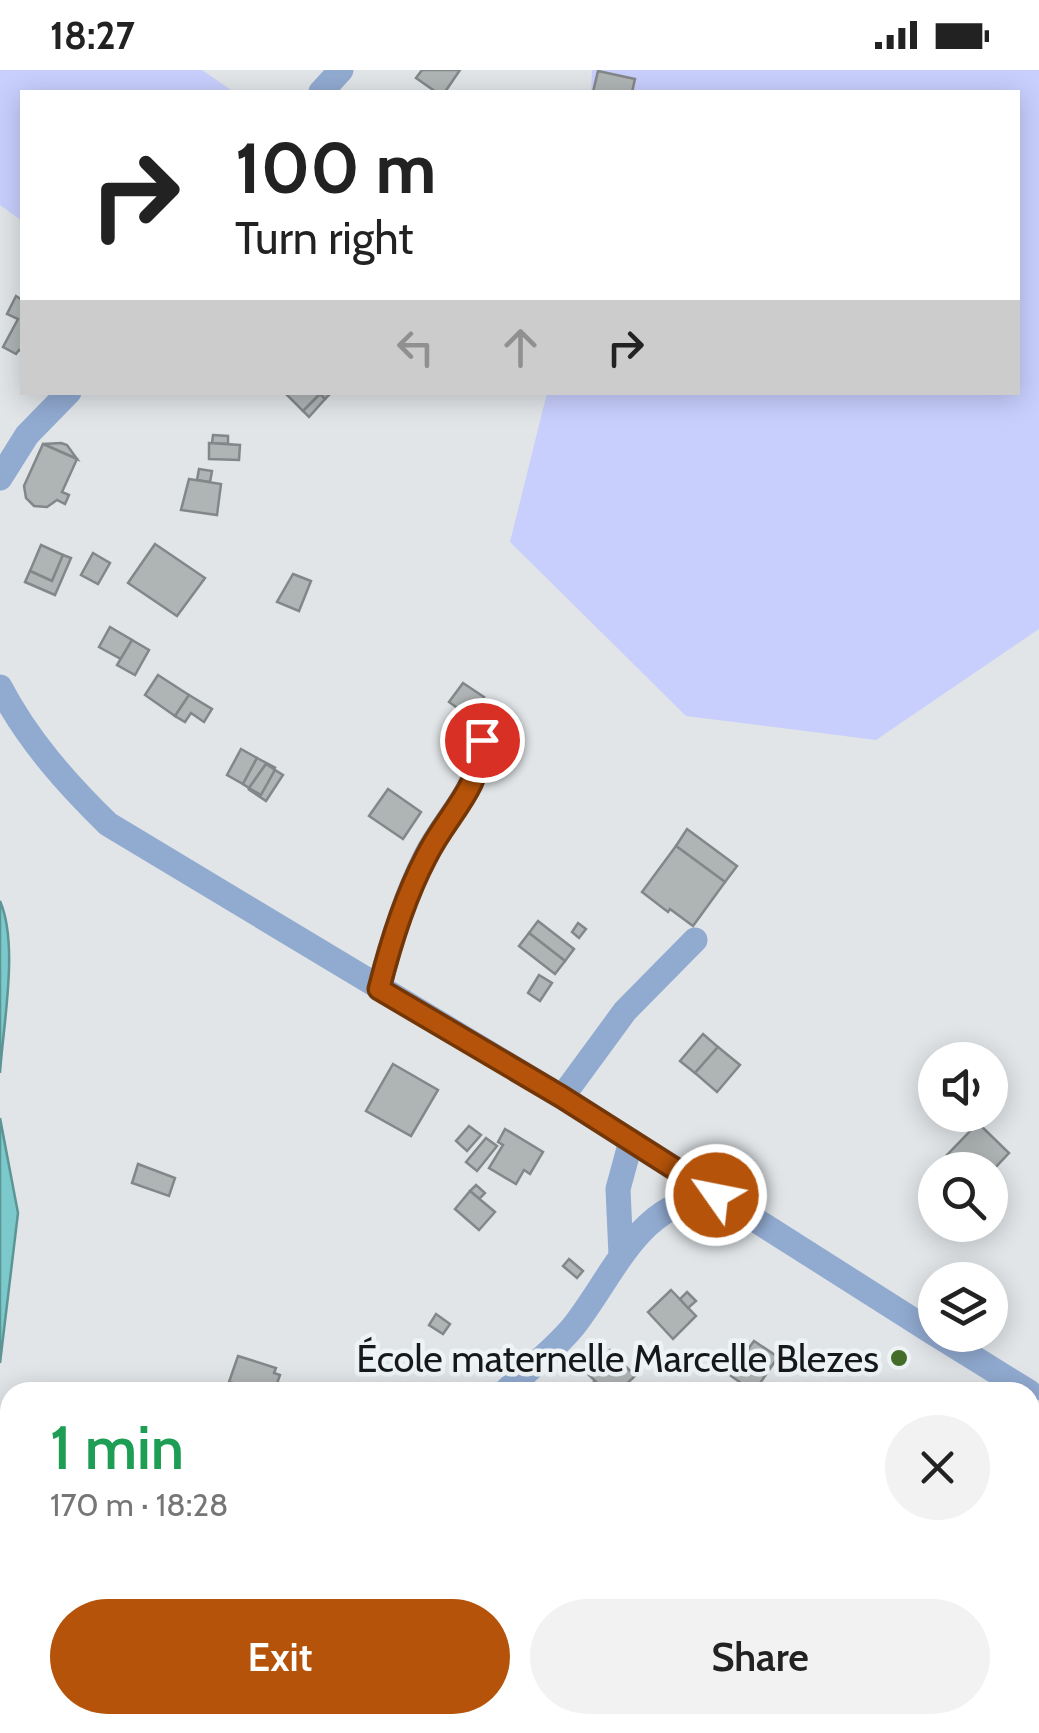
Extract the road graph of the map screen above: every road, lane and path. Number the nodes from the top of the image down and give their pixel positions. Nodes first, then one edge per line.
1 (341, 70) edge
2 (322, 90) edge
3 (67, 395) edge
4 (0, 478) edge
5 (0, 687) edge
6 (482, 740) dead end
7 (695, 940) dead end
8 (379, 989) junction
9 (562, 1097) junction
10 (631, 1141) junction
11 (716, 1195) junction
12 (621, 1255) junction
13 (918, 1323) edge
14 (964, 1352) edge
15 (515, 1382) edge
16 (1012, 1382) edge

1 - 2 street
3 - 4 street
5 - 8 street
6 - 8 street
7 - 9 street
8 - 9 street
9 - 10 street
10 - 11 street
10 - 12 street
11 - 12 street
11 - 13 street
12 - 15 street
14 - 16 street

